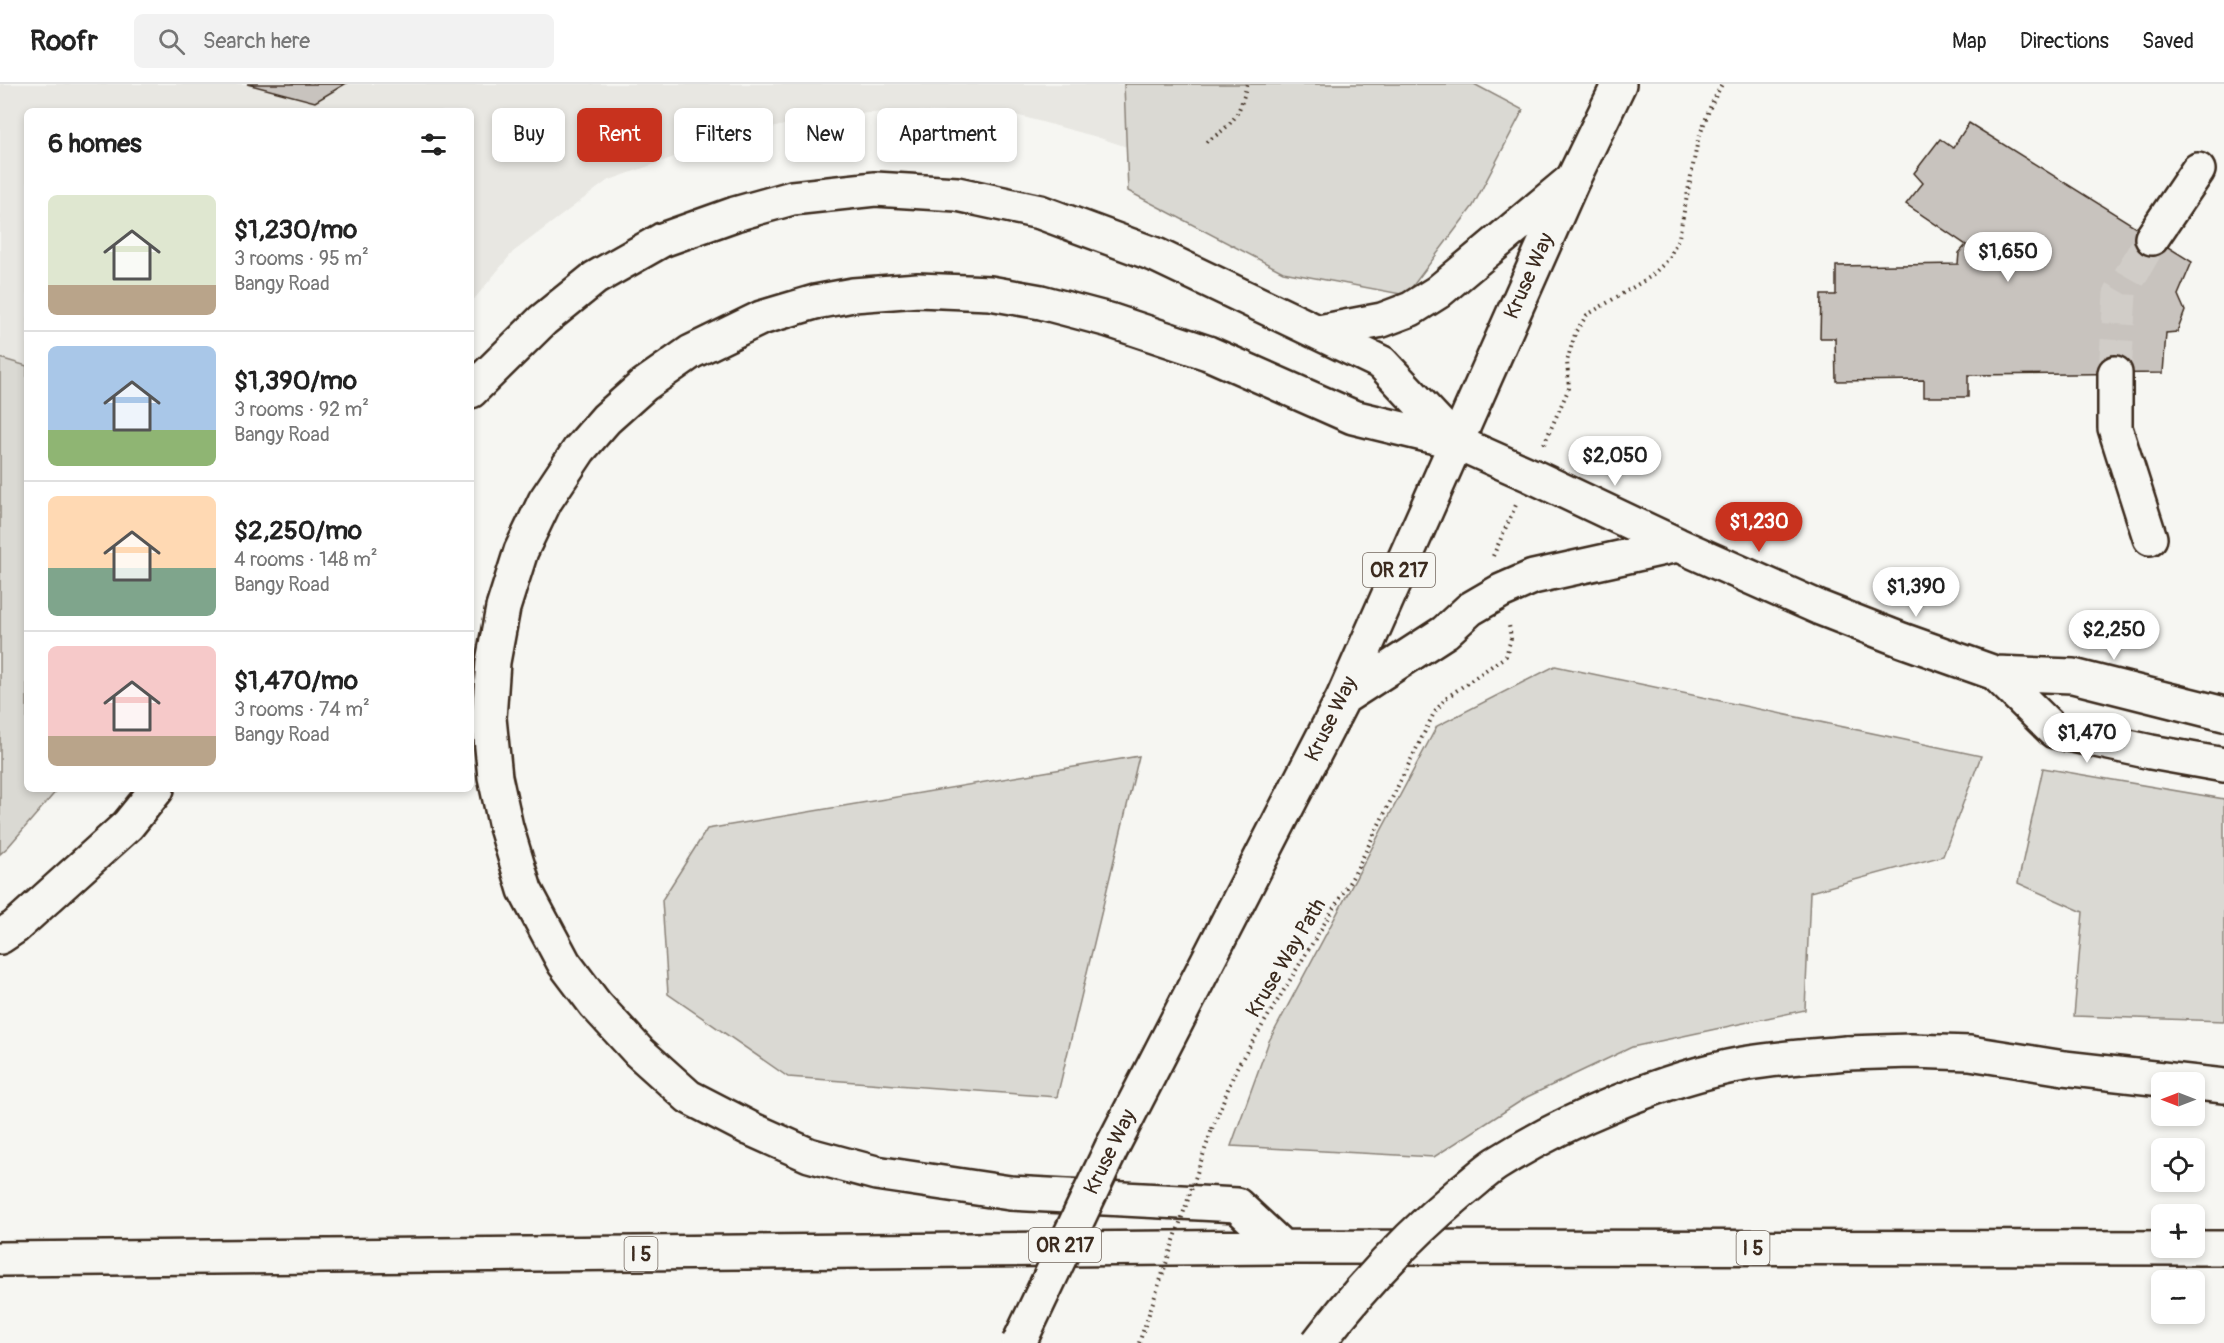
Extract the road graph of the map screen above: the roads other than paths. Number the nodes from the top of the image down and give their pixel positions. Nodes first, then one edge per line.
1 (1619, 84) edge
2 (2198, 170) dead end
3 (1573, 179) junction
4 (2152, 237) tunnel mouth
5 (1319, 332) junction
6 (2115, 373) tunnel mouth
7 (474, 387) edge
8 (1456, 442) junction
9 (2150, 538) dead end
10 (1678, 545) junction
11 (1995, 673) junction
12 (1343, 698) junction
13 (2224, 714) edge
14 (2224, 765) edge
15 (155, 792) edge
16 (0, 938) edge
17 (2224, 1086) edge
18 (1282, 1247) junction
19 (2224, 1248) edge
20 (0, 1258) edge
21 (1019, 1343) edge
22 (1318, 1343) edge

1 - 3 main road, Kruse Way
2 - 4 main road
3 - 5 main road
3 - 8 main road, Kruse Way
5 - 7 main road
5 - 8 main road
6 - 9 main road
8 - 10 main road
8 - 12 main road, Kruse Way / OR 217
8 - 18 main road
10 - 11 main road
10 - 12 main road
11 - 13 main road
11 - 14 main road
12 - 21 main road, Kruse Way / OR 217, bridge
15 - 16 main road
17 - 22 main road, bridge
18 - 19 main road, I 5
18 - 20 main road, I 5

